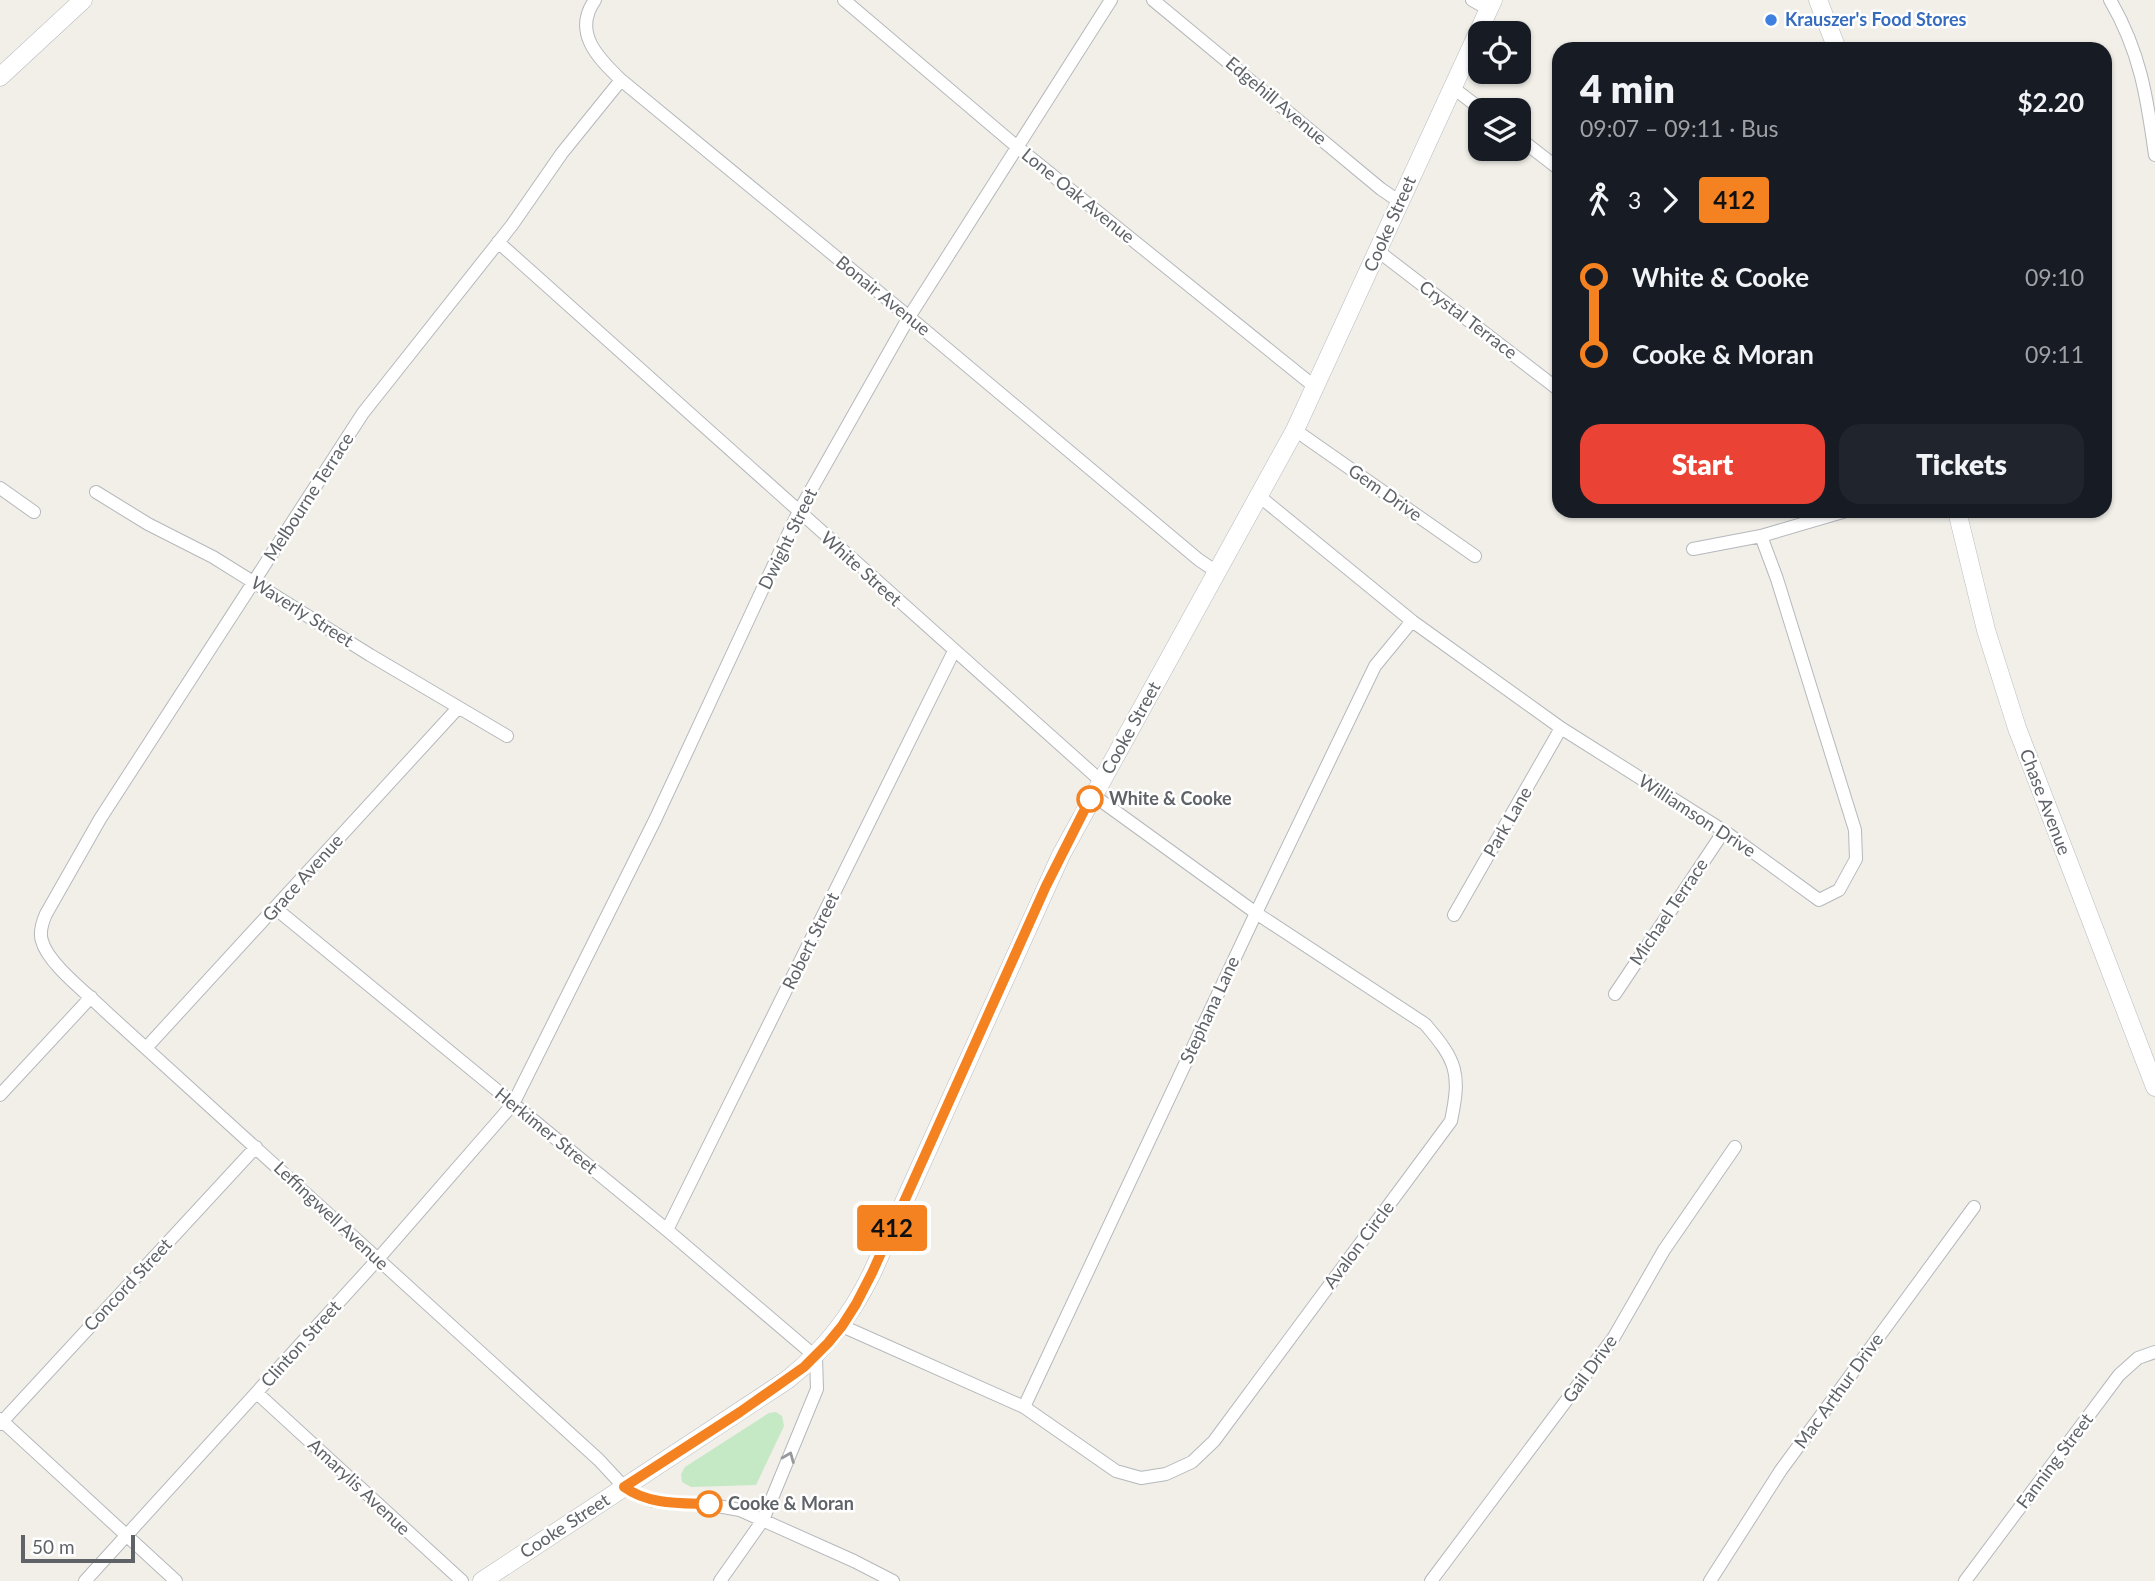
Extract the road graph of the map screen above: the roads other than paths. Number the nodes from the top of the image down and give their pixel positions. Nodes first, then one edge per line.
1 (83, 0) edge
2 (594, 0) edge
3 (844, 0) edge
4 (1111, 0) edge
5 (1153, 0) edge
6 (1472, 0) edge
7 (1818, 0) edge
8 (2110, 0) edge
9 (1491, 4) edge
10 (1834, 42) edge
11 (0, 77) edge
12 (621, 79) junction
13 (1452, 87) junction
14 (1468, 99) edge
15 (1016, 146) junction
16 (1531, 147) edge
17 (2155, 155) edge
18 (1552, 164) edge
19 (1400, 202) junction
20 (498, 242) junction
21 (1378, 251) junction
22 (909, 317) junction
23 (1552, 385) edge
24 (1315, 387) junction
25 (1295, 430) junction
26 (0, 488) edge
27 (96, 492) dead end
28 (1259, 496) junction
29 (34, 512) dead end
30 (799, 513) junction
31 (1822, 518) edge
32 (1959, 518) edge
33 (1761, 536) junction
34 (1693, 550) dead end
35 (1475, 556) dead end
36 (1217, 572) junction
37 (254, 581) junction
38 (1412, 621) junction
39 (954, 651) junction
40 (458, 708) junction
41 (1562, 728) junction
42 (507, 736) dead end
43 (1097, 788) junction
44 (1724, 831) junction
45 (275, 908) junction
46 (1256, 913) junction
47 (1454, 915) dead end
48 (41, 941) joint
49 (1615, 994) dead end
50 (91, 997) junction
51 (146, 1048) junction
52 (2155, 1087) edge
53 (0, 1095) edge
54 (513, 1104) junction
55 (256, 1147) junction
56 (1735, 1147) dead end
57 (1974, 1207) dead end
58 (667, 1230) junction
59 (378, 1259) junction
60 (842, 1326) junction
61 (2155, 1352) edge
62 (816, 1357) junction
63 (257, 1393) junction
64 (1024, 1407) junction
65 (1, 1421) edge
66 (624, 1487) junction
67 (763, 1520) junction
68 (128, 1535) junction
69 (85, 1581) edge
70 (176, 1581) edge
71 (462, 1581) edge
72 (482, 1581) edge
73 (720, 1581) edge
74 (893, 1581) edge
75 (1431, 1581) edge
76 (1710, 1581) edge
77 (1965, 1581) edge

1 - 11 main road
2 - 12 street, Bonair Avenue
3 - 15 street, Lone Oak Avenue
4 - 15 street, Dwight Street
5 - 19 street, Edgehill Avenue
6 - 9 street
7 - 10 main road
8 - 17 street
9 - 13 main road, Cooke Street
12 - 20 street, Melbourne Terrace
12 - 22 street, Bonair Avenue
13 - 14 street
13 - 19 main road, Cooke Street
15 - 22 street, Dwight Street
15 - 24 street, Lone Oak Avenue
16 - 18 street
19 - 21 main road, Cooke Street
20 - 30 street, White Street
20 - 37 street, Melbourne Terrace
21 - 23 street, Crystal Terrace
21 - 24 main road, Cooke Street
22 - 30 street, Dwight Street
22 - 36 street, Bonair Avenue
24 - 25 main road, Cooke Street
25 - 28 main road, Cooke Street
25 - 35 street, Gem Drive
26 - 29 street
27 - 37 street, Waverly Street
28 - 36 main road, Cooke Street
28 - 38 street, Williamson Drive
30 - 39 street, White Street
30 - 54 street, Dwight Street
31 - 33 street
32 - 52 main road, Chase Avenue
33 - 34 street
33 - 44 street, Williamson Drive
36 - 43 main road, Cooke Street
37 - 40 street, Waverly Street
37 - 48 street, Melbourne Terrace
38 - 41 street, Williamson Drive
38 - 46 street, Stephana Lane
39 - 43 street, White Street
39 - 58 street, Robert Street
40 - 42 street, Waverly Street
40 - 45 street, Grace Avenue
41 - 44 street, Williamson Drive
41 - 47 street, Park Lane
43 - 46 street, Avalon Circle
43 - 60 main road, Cooke Street
44 - 49 street, Michael Terrace
45 - 51 street, Grace Avenue
45 - 54 street, Herkimer Street
46 - 64 street, Stephana Lane
46 - 64 street, Avalon Circle
48 - 50 street, Leffingwell Avenue
50 - 51 street, Leffingwell Avenue
50 - 53 street
51 - 55 street, Leffingwell Avenue
54 - 58 street, Herkimer Street
54 - 59 street, Clinton Street
55 - 59 street, Leffingwell Avenue
55 - 65 street, Concord Street
56 - 75 street, Gail Drive
57 - 76 street, Mac Arthur Drive
58 - 62 street, Herkimer Street
59 - 63 street, Clinton Street
59 - 66 street, Leffingwell Avenue
60 - 62 main road, Cooke Street
60 - 64 street, Avalon Circle
61 - 77 street, Fanning Street
62 - 66 main road, Cooke Street
67 -> 62 street
63 - 68 street, Clinton Street
63 - 71 street, Amarylis Avenue
65 - 68 street
66 - 67 street
66 - 72 main road, Cooke Street
67 - 73 street
67 - 74 street
68 - 69 street, Clinton Street
68 - 70 street

